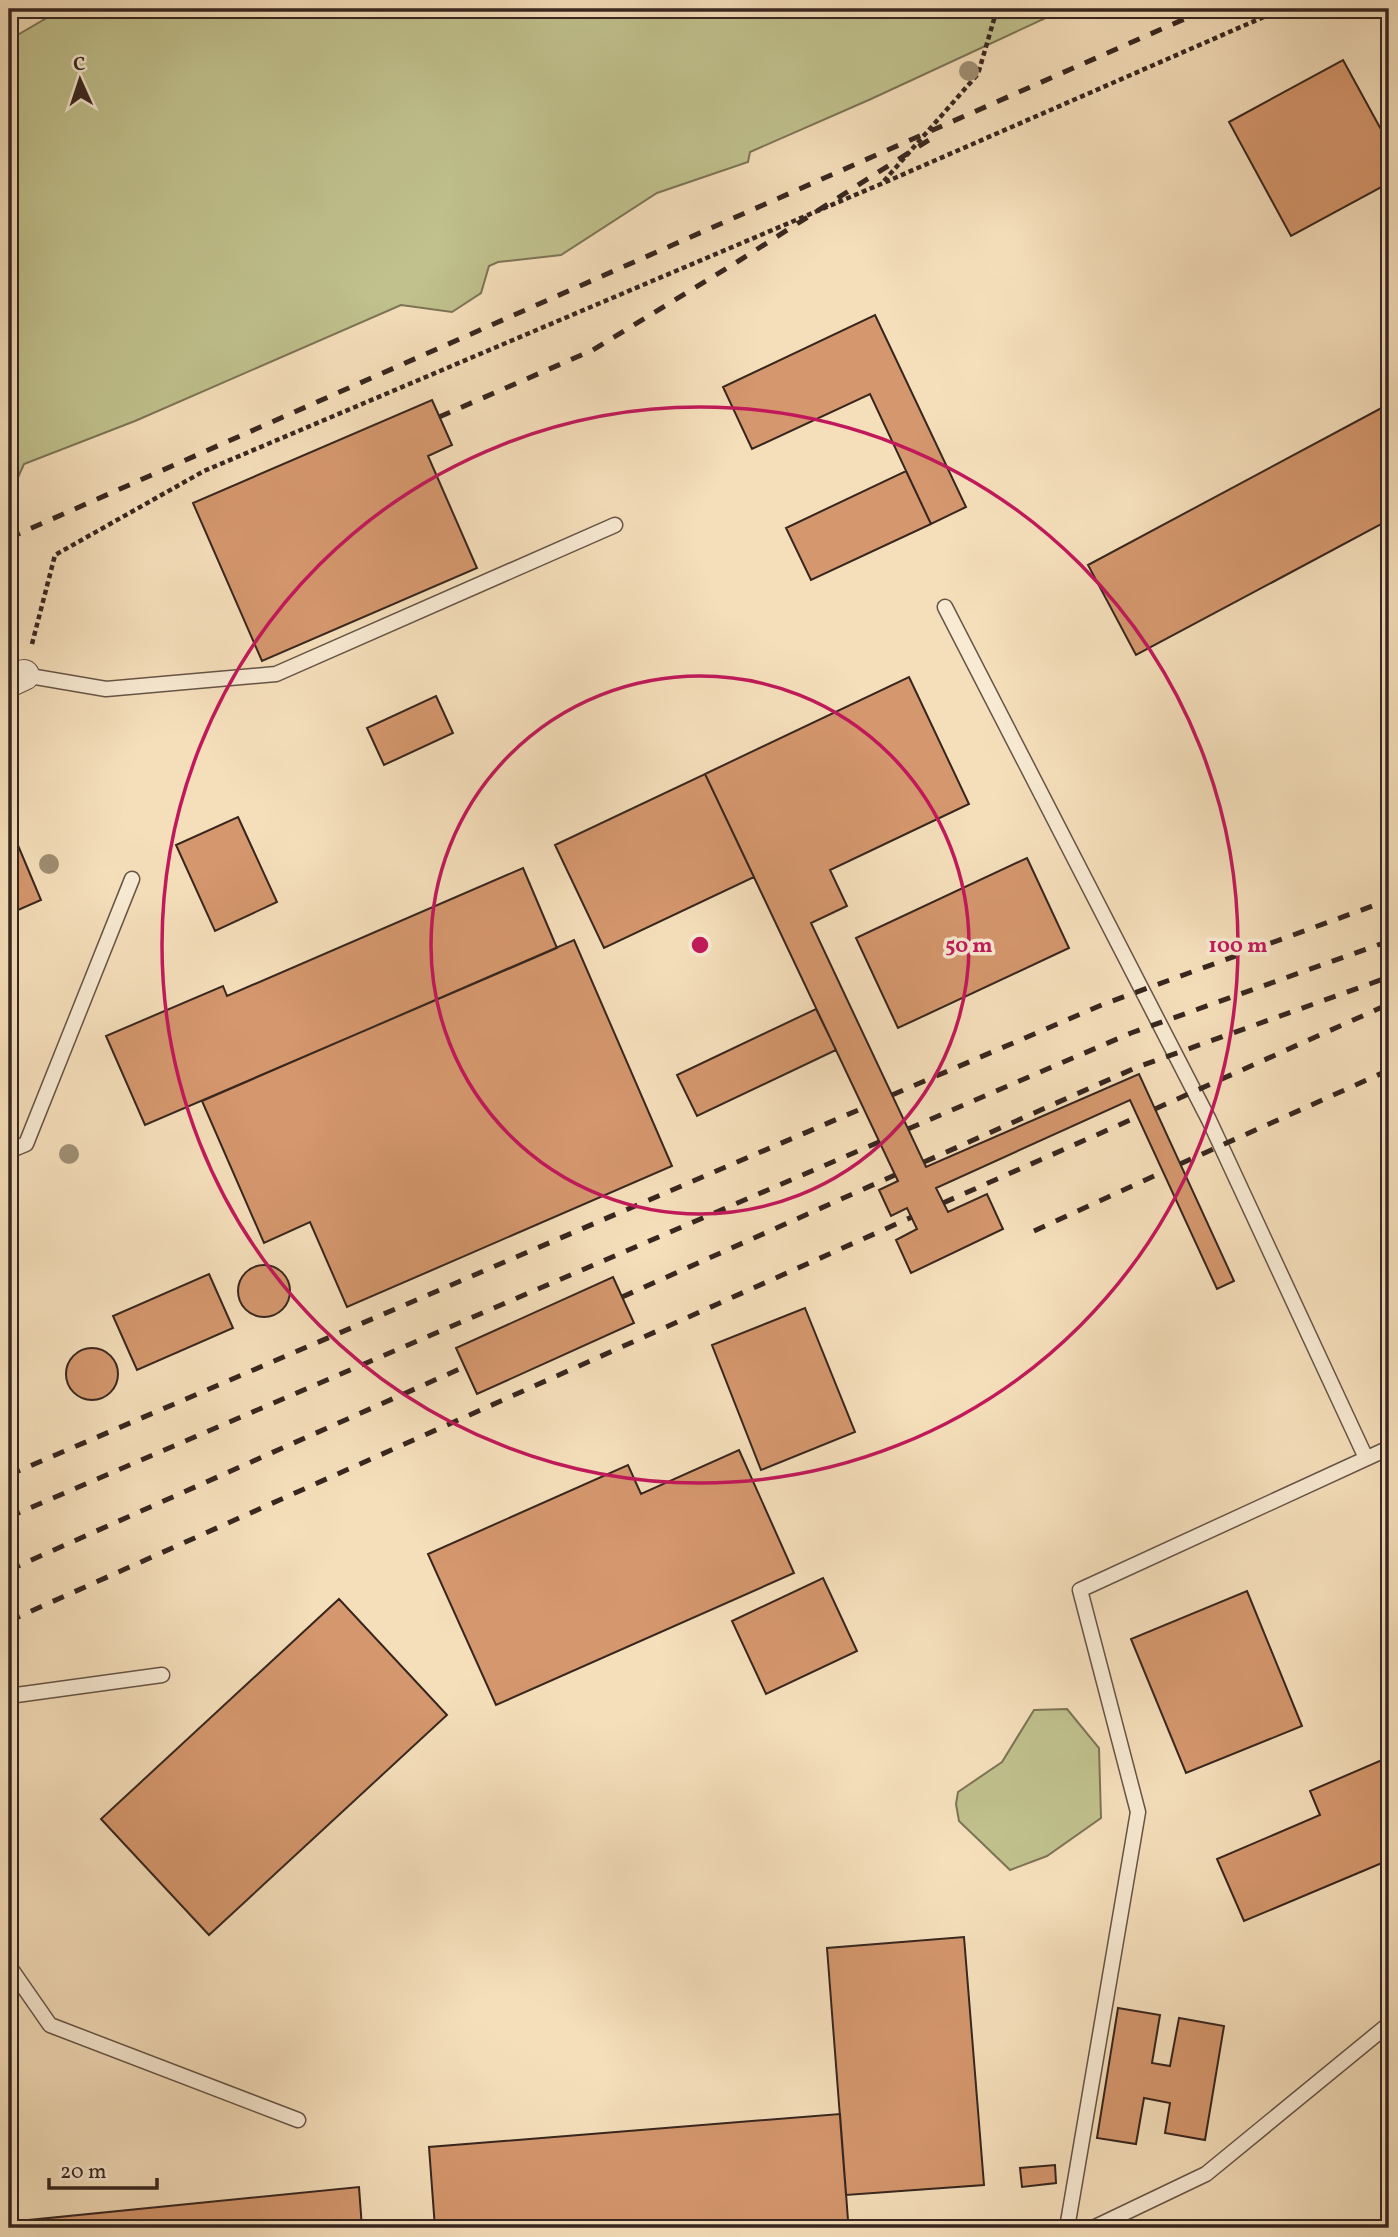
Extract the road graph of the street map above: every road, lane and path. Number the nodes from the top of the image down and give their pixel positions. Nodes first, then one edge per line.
1 (997, 9) edge
2 (1282, 9) edge
3 (881, 184) junction
4 (615, 524) dead end
5 (945, 607) dead end
6 (16, 679) edge
7 (132, 879) dead end
8 (9, 1151) edge
9 (1389, 1448) edge
10 (1366, 1458) junction
11 (162, 1675) dead end
12 (9, 1696) edge
13 (9, 1966) edge
14 (1389, 2024) edge
15 (298, 2120) dead end
16 (1067, 2228) edge
17 (1093, 2228) edge

1 - 3 path
2 - 3 path
3 - 6 path
4 - 6 lane
5 - 10 lane
7 - 8 lane
9 - 10 lane
10 - 16 lane
11 - 12 lane
13 - 15 lane
14 - 17 lane

